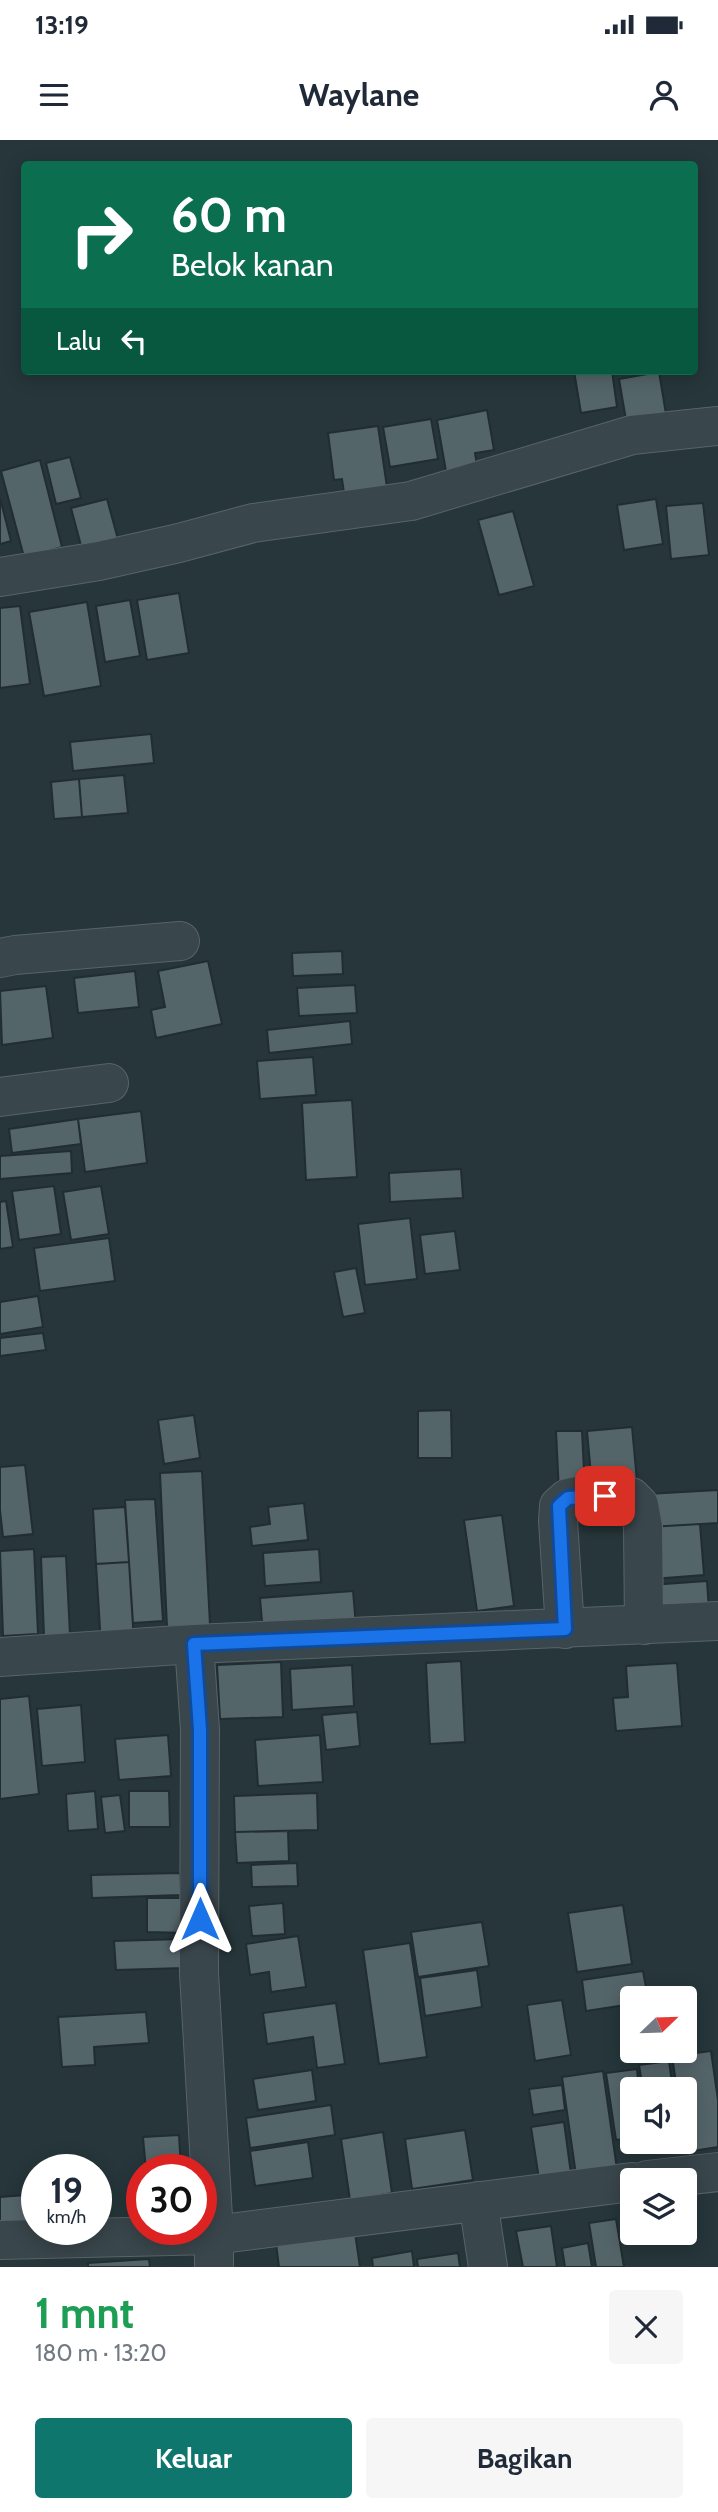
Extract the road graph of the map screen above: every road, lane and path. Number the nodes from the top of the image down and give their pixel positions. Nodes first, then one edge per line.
1 (718, 426) edge
2 (0, 577) edge
3 (180, 941) dead end
4 (0, 958) edge
5 (108, 1083) dead end
6 (0, 1097) edge
7 (718, 1620) edge
8 (644, 1625) junction
9 (565, 1629) junction
10 (194, 1644) junction
11 (0, 1657) edge
12 (718, 2172) edge
13 (697, 2174) edge
14 (620, 2183) edge
15 (478, 2201) junction
16 (0, 2240) edge
17 (214, 2251) edge
18 (488, 2267) edge

1 - 2 street
3 - 4 street
5 - 6 street
7 - 8 street
8 - 9 street
8 - 9 street
9 - 10 street
10 - 11 street
10 - 17 street
12 - 13 street
14 - 15 street
15 - 17 street
15 - 18 street
16 - 17 street

